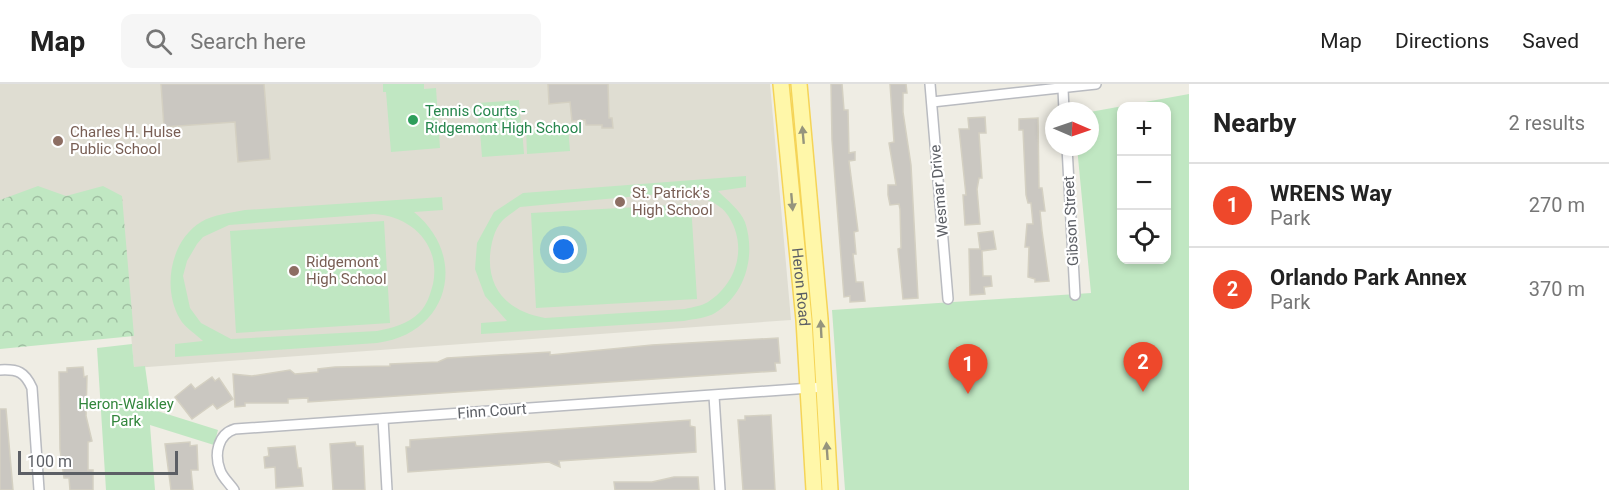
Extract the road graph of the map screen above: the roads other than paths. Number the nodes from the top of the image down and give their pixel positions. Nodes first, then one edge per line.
1 (781, 84) edge
2 (799, 84) edge
3 (930, 84) edge
4 (1096, 84) edge
5 (1063, 89) junction
6 (932, 102) junction
7 (1064, 102) edge
8 (1067, 156) edge
9 (1075, 295) dead end
10 (948, 299) dead end
11 (0, 370) edge
12 (824, 387) junction
13 (807, 389) junction
14 (714, 396) junction
15 (383, 419) junction
16 (39, 490) edge
17 (234, 490) edge
18 (387, 490) edge
19 (720, 490) edge
20 (814, 490) edge
21 (830, 490) edge

1 -> 13 main road, Heron Road
12 -> 2 main road, Heron Road
3 - 6 street, Wesmar Drive
4 - 5 street
5 - 6 street
5 - 7 street
6 - 10 street, Wesmar Drive
8 - 9 street, Gibson Street
11 - 16 street
12 - 13 street, Finn Court
21 -> 12 main road, Heron Road
13 - 14 street, Finn Court
13 - 20 main road, Heron Road
14 - 15 street, Finn Court
14 - 19 street
15 - 17 street, Finn Court
15 - 18 street

